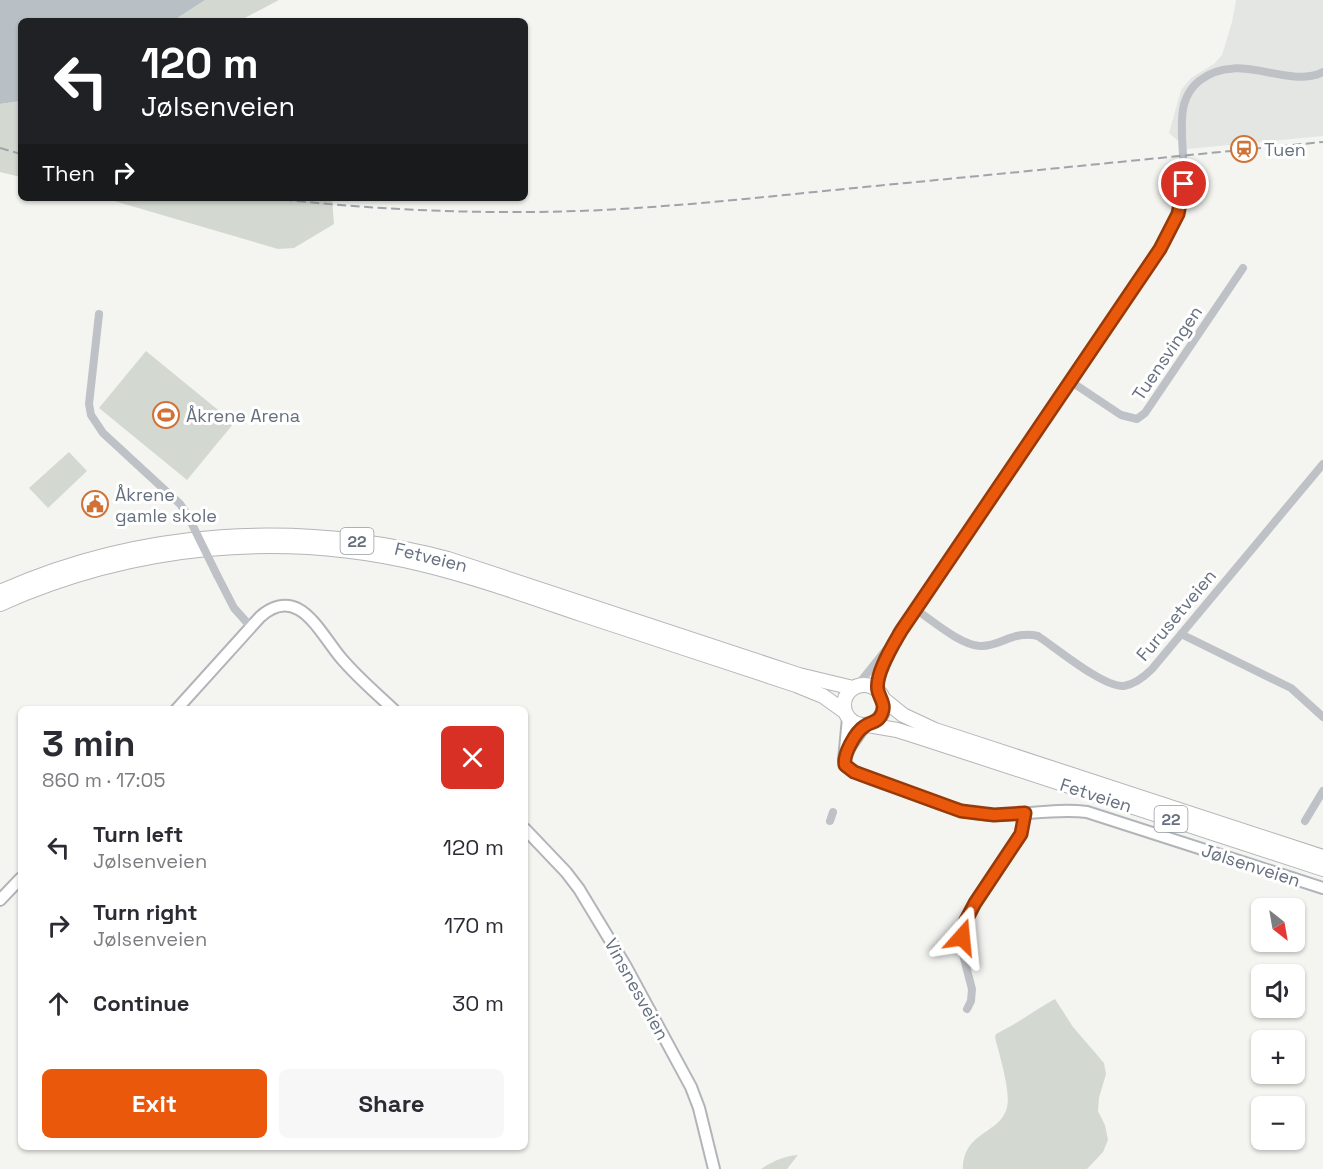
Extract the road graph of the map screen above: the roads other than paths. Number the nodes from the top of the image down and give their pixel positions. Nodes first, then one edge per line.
1 (1323, 72) edge
2 (1243, 268) dead end
3 (99, 314) dead end
4 (1070, 381) junction
5 (1323, 464) edge
6 (0, 592) edge
7 (0, 604) edge
8 (915, 609) junction
9 (250, 627) junction
10 (901, 631) junction
11 (1181, 634) junction
12 (855, 687) junction
13 (880, 694) junction
14 (180, 706) edge
15 (390, 706) edge
16 (846, 715) junction
17 (1323, 717) edge
18 (867, 725) junction
19 (845, 754) junction
20 (1323, 791) edge
21 (832, 812) dead end
22 (1025, 813) junction
23 (830, 821) dead end
24 (1305, 821) dead end
25 (528, 832) edge
26 (1323, 857) edge
27 (1323, 868) edge
28 (18, 881) edge
29 (1323, 888) edge
30 (0, 900) edge
31 (967, 1009) dead end
32 (714, 1169) edge

1 - 4 street
2 - 4 street, Tuensvingen
3 - 9 street, bridge
4 - 8 street
5 - 11 street, Furusetveien
6 - 12 highway, Fetveien / 22
7 - 16 highway, Fetveien / 22
8 - 10 street
8 - 11 street, Furusetveien
9 - 14 main road
9 - 15 main road
10 - 12 street
10 - 13 street
11 - 17 street
12 - 13 highway, 22
12 - 16 highway
13 - 18 highway
13 - 26 highway, Fetveien / 22
16 - 18 highway, 22
16 - 19 main road
18 - 19 main road
18 - 27 highway, Fetveien / 22
19 - 22 main road, Jølsenveien
20 - 24 street
21 - 23 street
22 - 29 main road, Jølsenveien
22 - 31 street
25 - 32 main road, Vinsnesveien
28 - 30 main road

